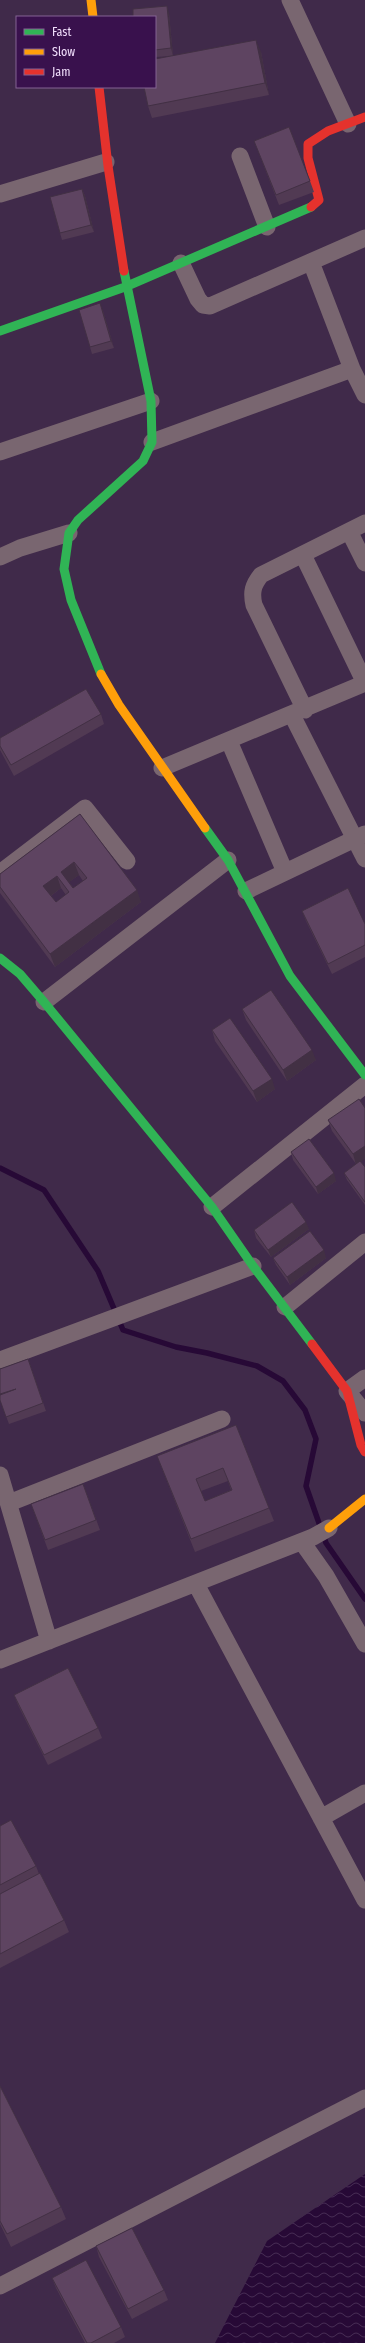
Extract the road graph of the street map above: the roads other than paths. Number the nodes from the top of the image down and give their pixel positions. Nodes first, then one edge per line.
1 (91, 0) edge
2 (290, 0) edge
3 (93, 16) edge
4 (99, 88) edge
5 (365, 117) edge
6 (348, 124) junction
7 (240, 156) dead end
8 (106, 162) junction
9 (0, 194) edge
10 (267, 227) junction
11 (365, 238) edge
12 (311, 262) junction
13 (181, 263) junction
14 (125, 287) junction
15 (0, 331) edge
16 (352, 369) junction
17 (365, 395) edge
18 (151, 401) junction
19 (152, 442) junction
20 (0, 452) edge
21 (365, 523) edge
22 (349, 531) junction
23 (69, 533) junction
24 (303, 555) junction
25 (0, 557) edge
26 (365, 563) edge
27 (365, 683) edge
28 (298, 713) junction
29 (229, 741) junction
30 (162, 768) junction
31 (359, 837) edge
32 (365, 859) edge
33 (228, 860) junction
34 (127, 861) dead end
35 (285, 872) junction
36 (0, 874) edge
37 (246, 891) junction
38 (0, 958) edge
39 (44, 1002) junction
40 (365, 1075) edge
41 (365, 1085) edge
42 (212, 1207) junction
43 (365, 1242) edge
44 (253, 1266) junction
45 (285, 1307) junction
46 (0, 1360) edge
47 (365, 1378) edge
48 (347, 1391) junction
49 (365, 1413) edge
50 (222, 1419) dead end
51 (365, 1452) edge
52 (0, 1475) edge
53 (365, 1499) edge
54 (8, 1503) junction
55 (329, 1528) joint
56 (307, 1540) junction
57 (196, 1584) junction
58 (48, 1641) junction
59 (365, 1644) edge
60 (0, 1660) edge
61 (365, 1794) edge
62 (321, 1818) junction
63 (365, 1900) edge
64 (365, 2098) edge
65 (0, 2286) edge

1 - 3 street
2 - 6 street
4 - 8 street
5 - 6 street
6 - 10 street
7 - 10 street
8 - 9 street
8 - 14 street
10 - 13 street
11 - 12 street
12 - 13 street
12 - 16 street
13 - 14 street
14 - 15 street
14 - 18 street
16 - 17 street
16 - 19 street
18 - 19 street
18 - 20 street
19 - 23 street
21 - 22 street
22 - 24 street
22 - 26 street
23 - 25 street
23 - 30 street
24 - 27 street
24 - 28 street
27 - 28 street
28 - 29 street
28 - 31 street
29 - 30 street
29 - 35 street
30 - 33 street
31 - 32 street
31 - 35 street
33 - 37 street
33 - 39 street
34 - 36 street
35 - 37 street
37 - 40 street
38 - 39 street
39 - 42 street
41 - 42 street
42 - 44 street
43 - 45 street
44 - 45 street
44 - 46 street
45 - 48 street
47 - 48 street
48 - 49 street
48 - 51 street
50 - 54 street
52 - 54 street
53 - 55 street
54 - 58 street
55 - 56 street
56 - 57 street
56 - 59 street
57 - 58 street
57 - 62 street
58 - 60 street
61 - 62 street
62 - 63 street
64 - 65 street

